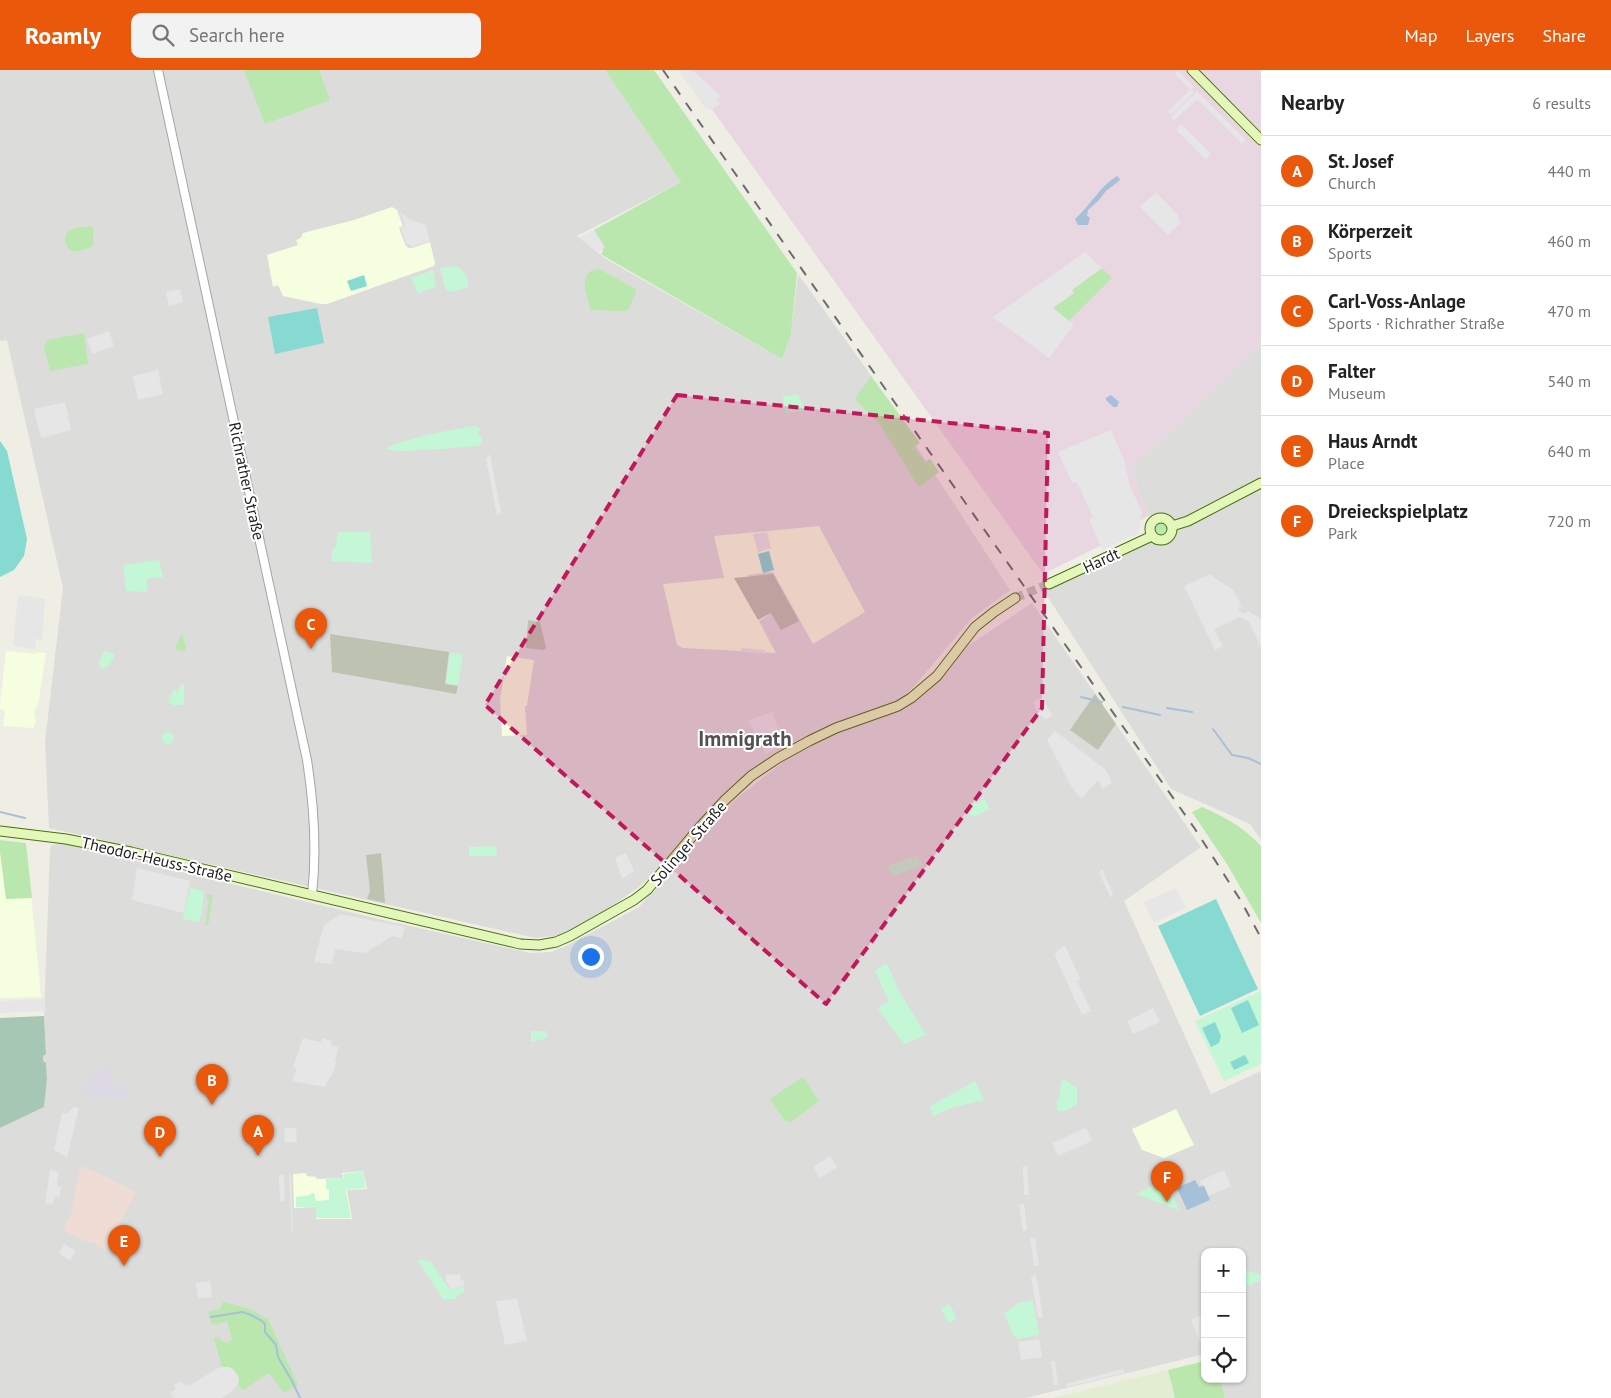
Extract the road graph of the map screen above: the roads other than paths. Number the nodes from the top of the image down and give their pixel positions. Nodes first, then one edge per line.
1 (158, 70) edge
2 (1192, 70) edge
3 (1261, 140) edge
4 (1261, 483) edge
5 (1172, 526) junction
6 (1152, 536) junction
7 (1049, 584) tunnel mouth
8 (1015, 598) tunnel mouth
9 (0, 831) edge
10 (312, 895) junction

1 - 10 street, Richrather Straße
2 - 3 main road
4 - 5 main road
5 - 6 main road
5 - 6 main road
6 - 7 main road, Hardt
8 - 10 main road, Solinger Straße
9 - 10 main road, Theodor-Heuss-Straße

